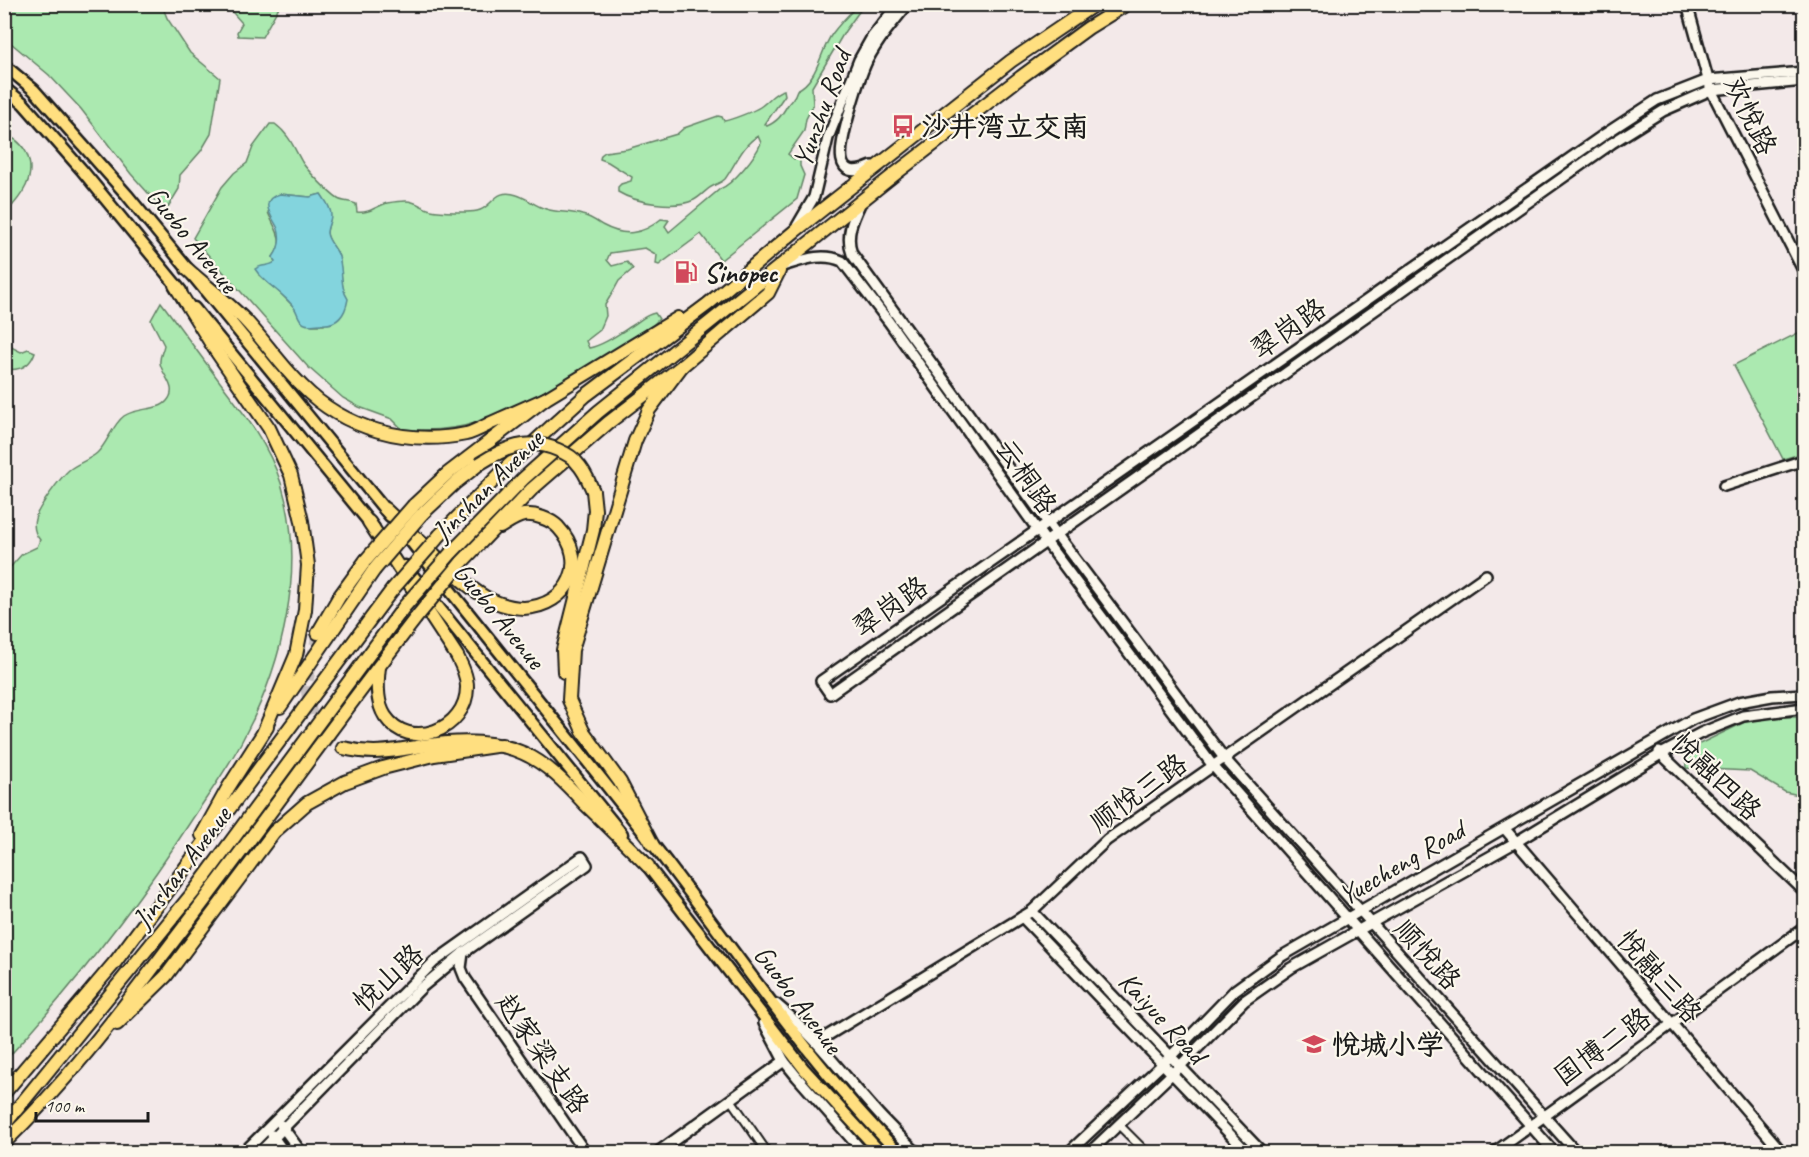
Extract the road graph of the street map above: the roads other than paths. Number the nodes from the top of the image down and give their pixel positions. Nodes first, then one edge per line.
1 (898, 4) edge
2 (908, 4) edge
3 (1095, 4) edge
4 (1127, 4) edge
5 (1687, 4) edge
6 (4, 65) edge
7 (1804, 72) edge
8 (1804, 81) edge
9 (1709, 85) junction
10 (4, 88) edge
11 (4, 97) edge
12 (880, 162) junction
13 (81, 169) junction
14 (862, 201) junction
15 (795, 231) junction
16 (781, 267) junction
17 (187, 269) junction
18 (1804, 272) edge
19 (176, 285) junction
20 (727, 287) junction
21 (682, 366) junction
22 (545, 399) junction
23 (1804, 460) edge
24 (1724, 486) dead end
25 (385, 509) junction
26 (417, 510) junction
27 (369, 522) junction
28 (1049, 524) junction
29 (1038, 531) junction
30 (490, 532) junction
31 (1058, 535) junction
32 (1047, 543) junction
33 (1486, 574) dead end
34 (318, 633) tunnel mouth
35 (379, 664) junction
36 (1804, 694) edge
37 (569, 700) junction
38 (1804, 708) edge
39 (264, 731) junction
40 (1650, 744) junction
41 (502, 745) junction
42 (343, 748) tunnel mouth
43 (1661, 754) junction
44 (1224, 758) junction
45 (1213, 766) junction
46 (1505, 829) junction
47 (1516, 842) junction
48 (652, 844) junction
49 (648, 866) junction
50 (179, 876) junction
51 (1804, 891) edge
52 (1032, 911) junction
53 (1360, 911) junction
54 (1022, 917) junction
55 (1347, 919) junction
56 (1370, 923) junction
57 (1804, 928) edge
58 (1358, 931) junction
59 (463, 954) junction
60 (441, 971) junction
61 (465, 978) junction
62 (768, 998) junction
63 (754, 1005) junction
64 (1672, 1023) junction
65 (817, 1042) junction
66 (1170, 1057) junction
67 (80, 1060) junction
68 (784, 1060) junction
69 (1162, 1064) junction
70 (1176, 1070) junction
71 (4, 1093) edge
72 (731, 1100) junction
73 (1544, 1117) junction
74 (276, 1119) junction
75 (4, 1125) edge
76 (1119, 1125) junction
77 (1531, 1127) junction
78 (284, 1128) junction
79 (267, 1129) junction
80 (274, 1138) junction
81 (4, 1143) edge
82 (244, 1152) edge
83 (260, 1152) edge
84 (284, 1152) edge
85 (301, 1152) edge
86 (585, 1152) edge
87 (658, 1152) edge
88 (767, 1152) edge
89 (863, 1152) edge
90 (880, 1152) edge
91 (898, 1152) edge
92 (916, 1152) edge
93 (1069, 1152) edge
94 (1090, 1152) edge
95 (1146, 1152) edge
96 (1247, 1152) edge
97 (1262, 1152) edge
98 (1495, 1152) edge
99 (1554, 1152) edge
100 (1576, 1152) edge
101 (1782, 1152) edge

1 - 15 main road, Yunzhu Road
2 - 12 main road, Yunzhu Road
3 - 12 highway, Jinshan Avenue
4 - 14 highway, Jinshan Avenue
5 - 9 main road, 欢悦路
6 - 17 main road, Guobo Avenue
7 - 9 main road, 翠岗路
8 - 9 main road, 翠岗路
9 - 18 main road, 欢悦路
9 - 28 main road, 翠岗路
9 - 31 main road, 翠岗路
10 - 13 main road, Guobo Avenue
11 - 13 main road
12 - 15 highway, Jinshan Avenue
13 - 19 main road, Guobo Avenue
14 - 16 highway, Jinshan Avenue
14 - 28 main road, 云桐路
15 - 20 highway, Jinshan Avenue
16 - 21 highway
16 - 29 main road, 云桐路
16 - 75 highway, Jinshan Avenue, bridge
17 - 22 highway
17 - 25 main road, Guobo Avenue
19 - 27 main road, Guobo Avenue
19 - 39 highway
20 - 22 highway
20 - 50 highway, Jinshan Avenue, bridge
21 - 30 highway
21 - 37 highway
22 - 26 highway
23 - 24 main road
25 - 30 highway
25 - 48 main road, Guobo Avenue
26 - 34 highway, bridge
26 - 37 highway, bridge
26 - 39 highway, bridge
27 - 35 highway
27 - 49 main road, Guobo Avenue
28 - 29 main road, 翠岗路
28 - 31 main road, 云桐路
29 - 32 main road, 云桐路
29 - 32 main road, 翠岗路
30 - 35 highway, bridge
31 - 32 main road, 翠岗路
31 - 44 main road, 云桐路
32 - 45 main road, 云桐路
33 - 44 main road, 顺悦三路
35 - 67 highway
36 - 40 main road, Yuecheng Road
37 - 48 highway
38 - 43 main road, Yuecheng Road
39 - 50 highway
40 - 43 main road, 悦融四路
40 - 46 main road, Yuecheng Road
41 - 42 highway
41 - 49 highway
41 - 67 highway
43 - 47 main road, Yuecheng Road
43 - 51 main road, 悦融四路
44 - 45 main road, 顺悦三路
44 - 53 main road, 顺悦路
45 - 52 main road, 顺悦三路
45 - 55 main road, 顺悦路
46 - 47 main road, 悦融三路
46 - 53 main road, Yuecheng Road
47 - 56 main road, Yuecheng Road
47 - 64 main road, 悦融三路
48 - 62 main road, Guobo Avenue
49 - 63 main road, Guobo Avenue
50 - 71 highway, Jinshan Avenue
52 - 54 main road, 顺悦三路
52 - 66 main road, Kaiyue Road
53 - 55 main road, Yuecheng Road
53 - 56 main road, 顺悦路
54 - 65 main road, 顺悦三路
54 - 69 main road, Kaiyue Road
55 - 58 main road, 顺悦路
55 - 66 main road, Yuecheng Road
56 - 58 main road, Yuecheng Road
56 - 73 main road, 顺悦路
57 - 64 main road, 国博二路
58 - 70 main road, Yuecheng Road
58 - 77 main road, 顺悦路
59 - 60 main road, 悦山路
59 - 61 main road
59 - 74 main road, 悦山路
60 - 61 main road
60 - 78 main road, 悦山路
61 - 86 main road, 赵家梁支路
62 - 65 main road
62 - 91 main road, Guobo Avenue
63 - 68 main road
63 - 90 main road, Guobo Avenue
64 - 73 main road, 国博二路
64 - 101 main road, 悦融三路
65 - 92 main road
66 - 69 main road, Yuecheng Road
66 - 70 main road, Kaiyue Road
67 - 81 highway
68 - 72 main road
68 - 89 main road
69 - 70 main road, Kaiyue Road
69 - 93 main road, Yuecheng Road
70 - 76 main road, Yuecheng Road
70 - 96 main road, Kaiyue Road
70 - 97 main road, Kaiyue Road
72 - 87 main road
72 - 88 street
73 - 77 main road, 国博二路
73 - 100 main road, 顺悦路
74 - 78 main road
74 - 79 main road, 悦山路
76 - 94 main road, Yuecheng Road
76 - 95 street
77 - 98 main road, 国博二路
77 - 99 main road, 顺悦路
78 - 80 main road, 悦山路
78 - 85 main road
79 - 80 main road
79 - 82 main road, 悦山路
80 - 83 main road, 悦山路
80 - 84 main road

